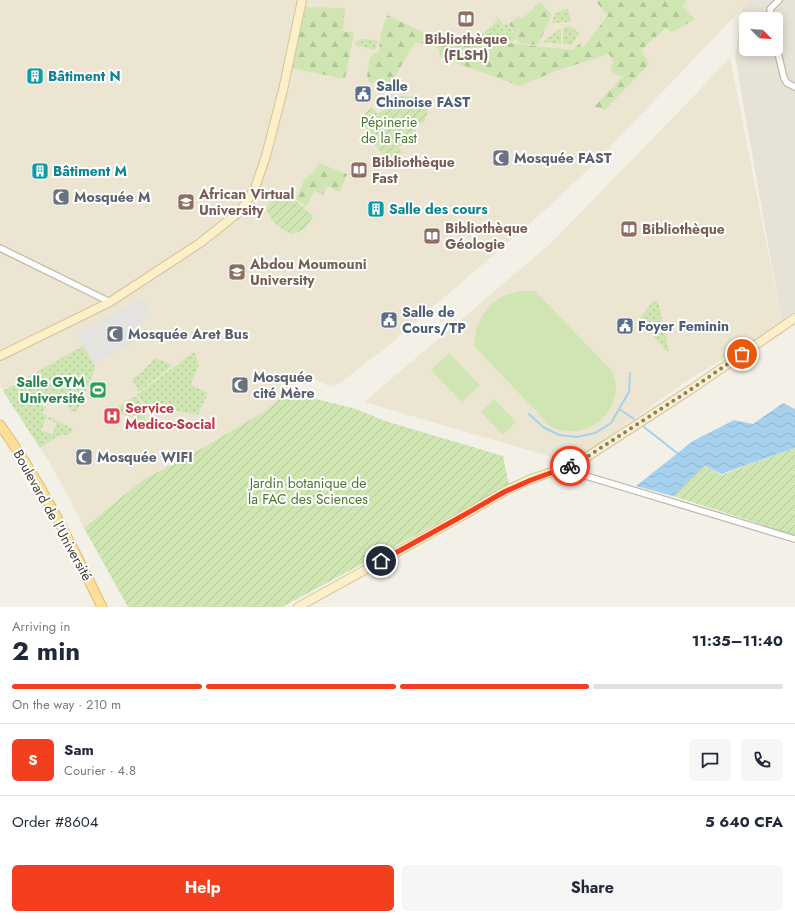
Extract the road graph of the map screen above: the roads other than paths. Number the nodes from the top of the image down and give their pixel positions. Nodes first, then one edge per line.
1 (302, 0) edge
2 (779, 0) edge
3 (771, 12) edge
4 (779, 56) edge
5 (795, 87) edge
6 (0, 248) edge
7 (110, 302) junction
8 (795, 318) edge
9 (0, 356) edge
10 (0, 425) edge
11 (562, 469) junction
12 (795, 539) edge
13 (102, 607) edge
14 (298, 607) edge

1 - 7 street
2 - 3 street
4 - 5 street
6 - 7 street
7 - 9 street
8 - 11 street
10 - 13 main road, Boulevard de l'Université
11 - 12 street
11 - 14 street

